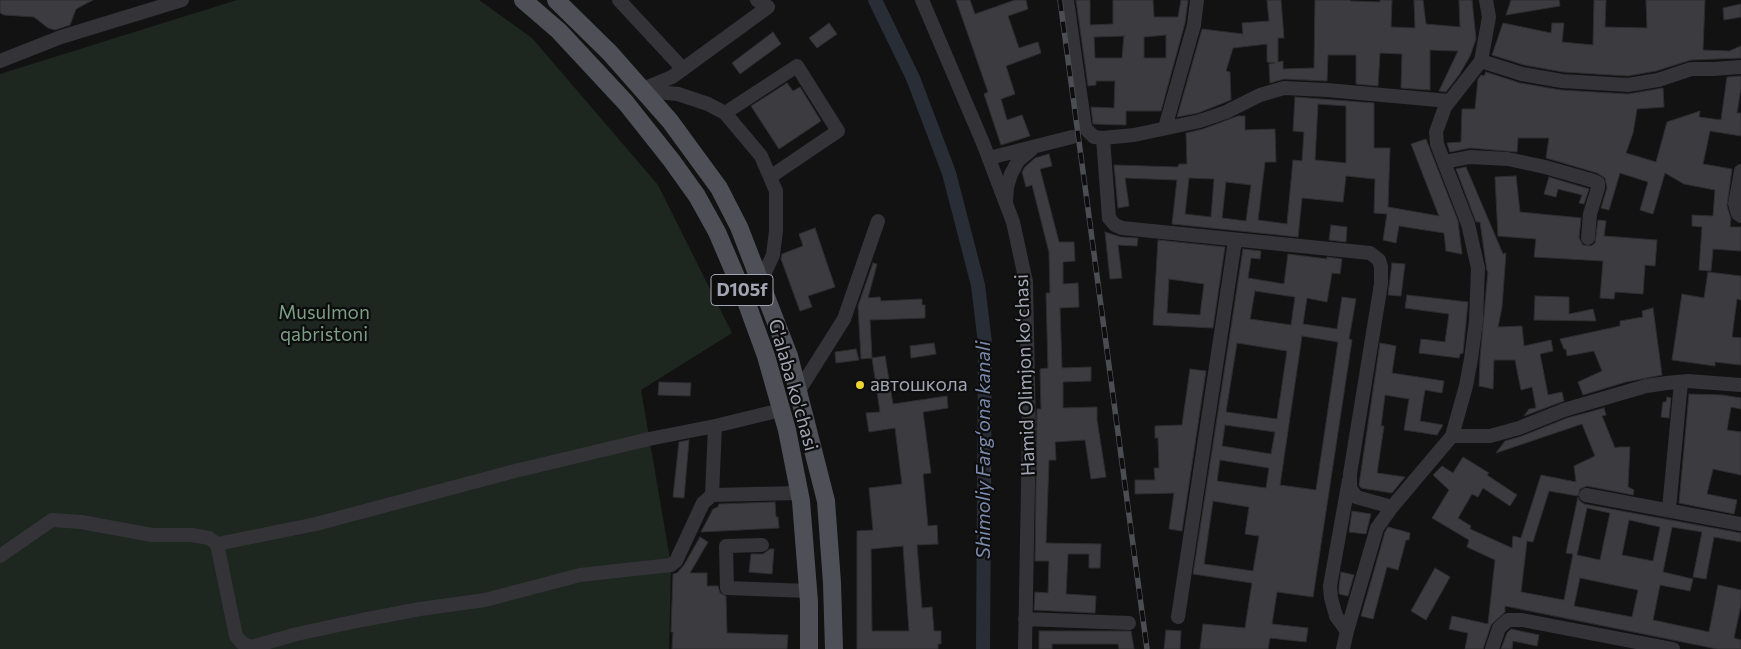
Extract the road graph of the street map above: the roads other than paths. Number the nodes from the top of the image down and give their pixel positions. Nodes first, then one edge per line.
1 (182, 0) edge
2 (523, 0) edge
3 (556, 0) edge
4 (619, 0) edge
5 (757, 0) edge
6 (922, 0) edge
7 (1067, 0) edge
8 (1197, 0) edge
9 (1486, 0) edge
10 (0, 61) edge
11 (1481, 61) junction
12 (1741, 67) edge
13 (683, 69) junction
14 (644, 90) junction
15 (1449, 101) junction
16 (725, 113) junction
17 (1165, 128) junction
18 (1072, 137) dead end
19 (1102, 138) junction
20 (1034, 147) junction
21 (989, 158) junction
22 (1444, 162) junction
23 (1741, 171) edge
24 (770, 177) junction
25 (1006, 204) junction
26 (1741, 216) edge
27 (878, 221) dead end
28 (1588, 238) dead end
29 (1235, 241) junction
30 (761, 281) junction
31 (1681, 382) junction
32 (1741, 386) edge
33 (798, 392) junction
34 (781, 410) junction
35 (715, 426) junction
36 (1452, 436) junction
37 (1350, 474) junction
38 (799, 493) junction
39 (712, 495) junction
40 (1586, 495) dead end
41 (1392, 507) junction
42 (1669, 510) junction
43 (1741, 524) edge
44 (217, 544) junction
45 (762, 545) dead end
46 (0, 556) edge
47 (808, 591) junction
48 (1178, 617) dead end
49 (1025, 619) junction
50 (1129, 623) dead end
51 (1347, 631) junction
52 (1635, 645) edge
53 (809, 649) edge
54 (834, 649) edge
55 (1025, 649) edge
56 (1343, 649) edge
57 (1492, 649) edge
58 (1673, 649) edge

1 - 10 street
2 - 34 main road, G'alaba ko'chasi / D105f
3 - 14 main road, G'alaba ko'chasi / D105f
4 - 13 street
5 - 13 street
6 - 21 street, Hamid Olimjon koʻchasi
7 - 19 street
8 - 17 street
9 - 11 street
11 - 12 street
11 - 15 street
13 - 14 street
14 - 16 street
14 - 30 main road, G'alaba ko'chasi / D105f
15 - 17 street
15 - 22 street
16 - 24 street
16 - 24 street
17 - 19 street
18 - 20 street
19 - 29 street
20 - 21 street
20 - 25 street
21 - 25 street, Hamid Olimjon koʻchasi
22 - 28 street
22 - 36 street
23 - 26 street
24 - 30 street
25 - 49 street, Hamid Olimjon koʻchasi
27 - 33 street
29 - 37 street
29 - 48 street
30 - 33 main road, G'alaba ko'chasi / D105f
31 - 32 street
31 - 36 street
31 - 42 street
33 - 54 main road, G'alaba ko'chasi / D105f
34 - 35 street
34 - 38 main road, G'alaba ko'chasi / D105f
35 - 39 street
35 - 44 street
36 - 41 street
37 - 41 street
37 - 51 street
38 - 39 street
38 - 47 main road, G'alaba ko'chasi / D105f
39 - 44 street
40 - 42 street
41 - 51 street
42 - 43 street
44 - 46 street
45 - 47 street
47 - 53 main road, G'alaba ko'chasi / D105f
49 - 50 street
49 - 55 street, Hamid Olimjon koʻchasi
51 - 56 street
52 - 57 street
52 - 58 street

